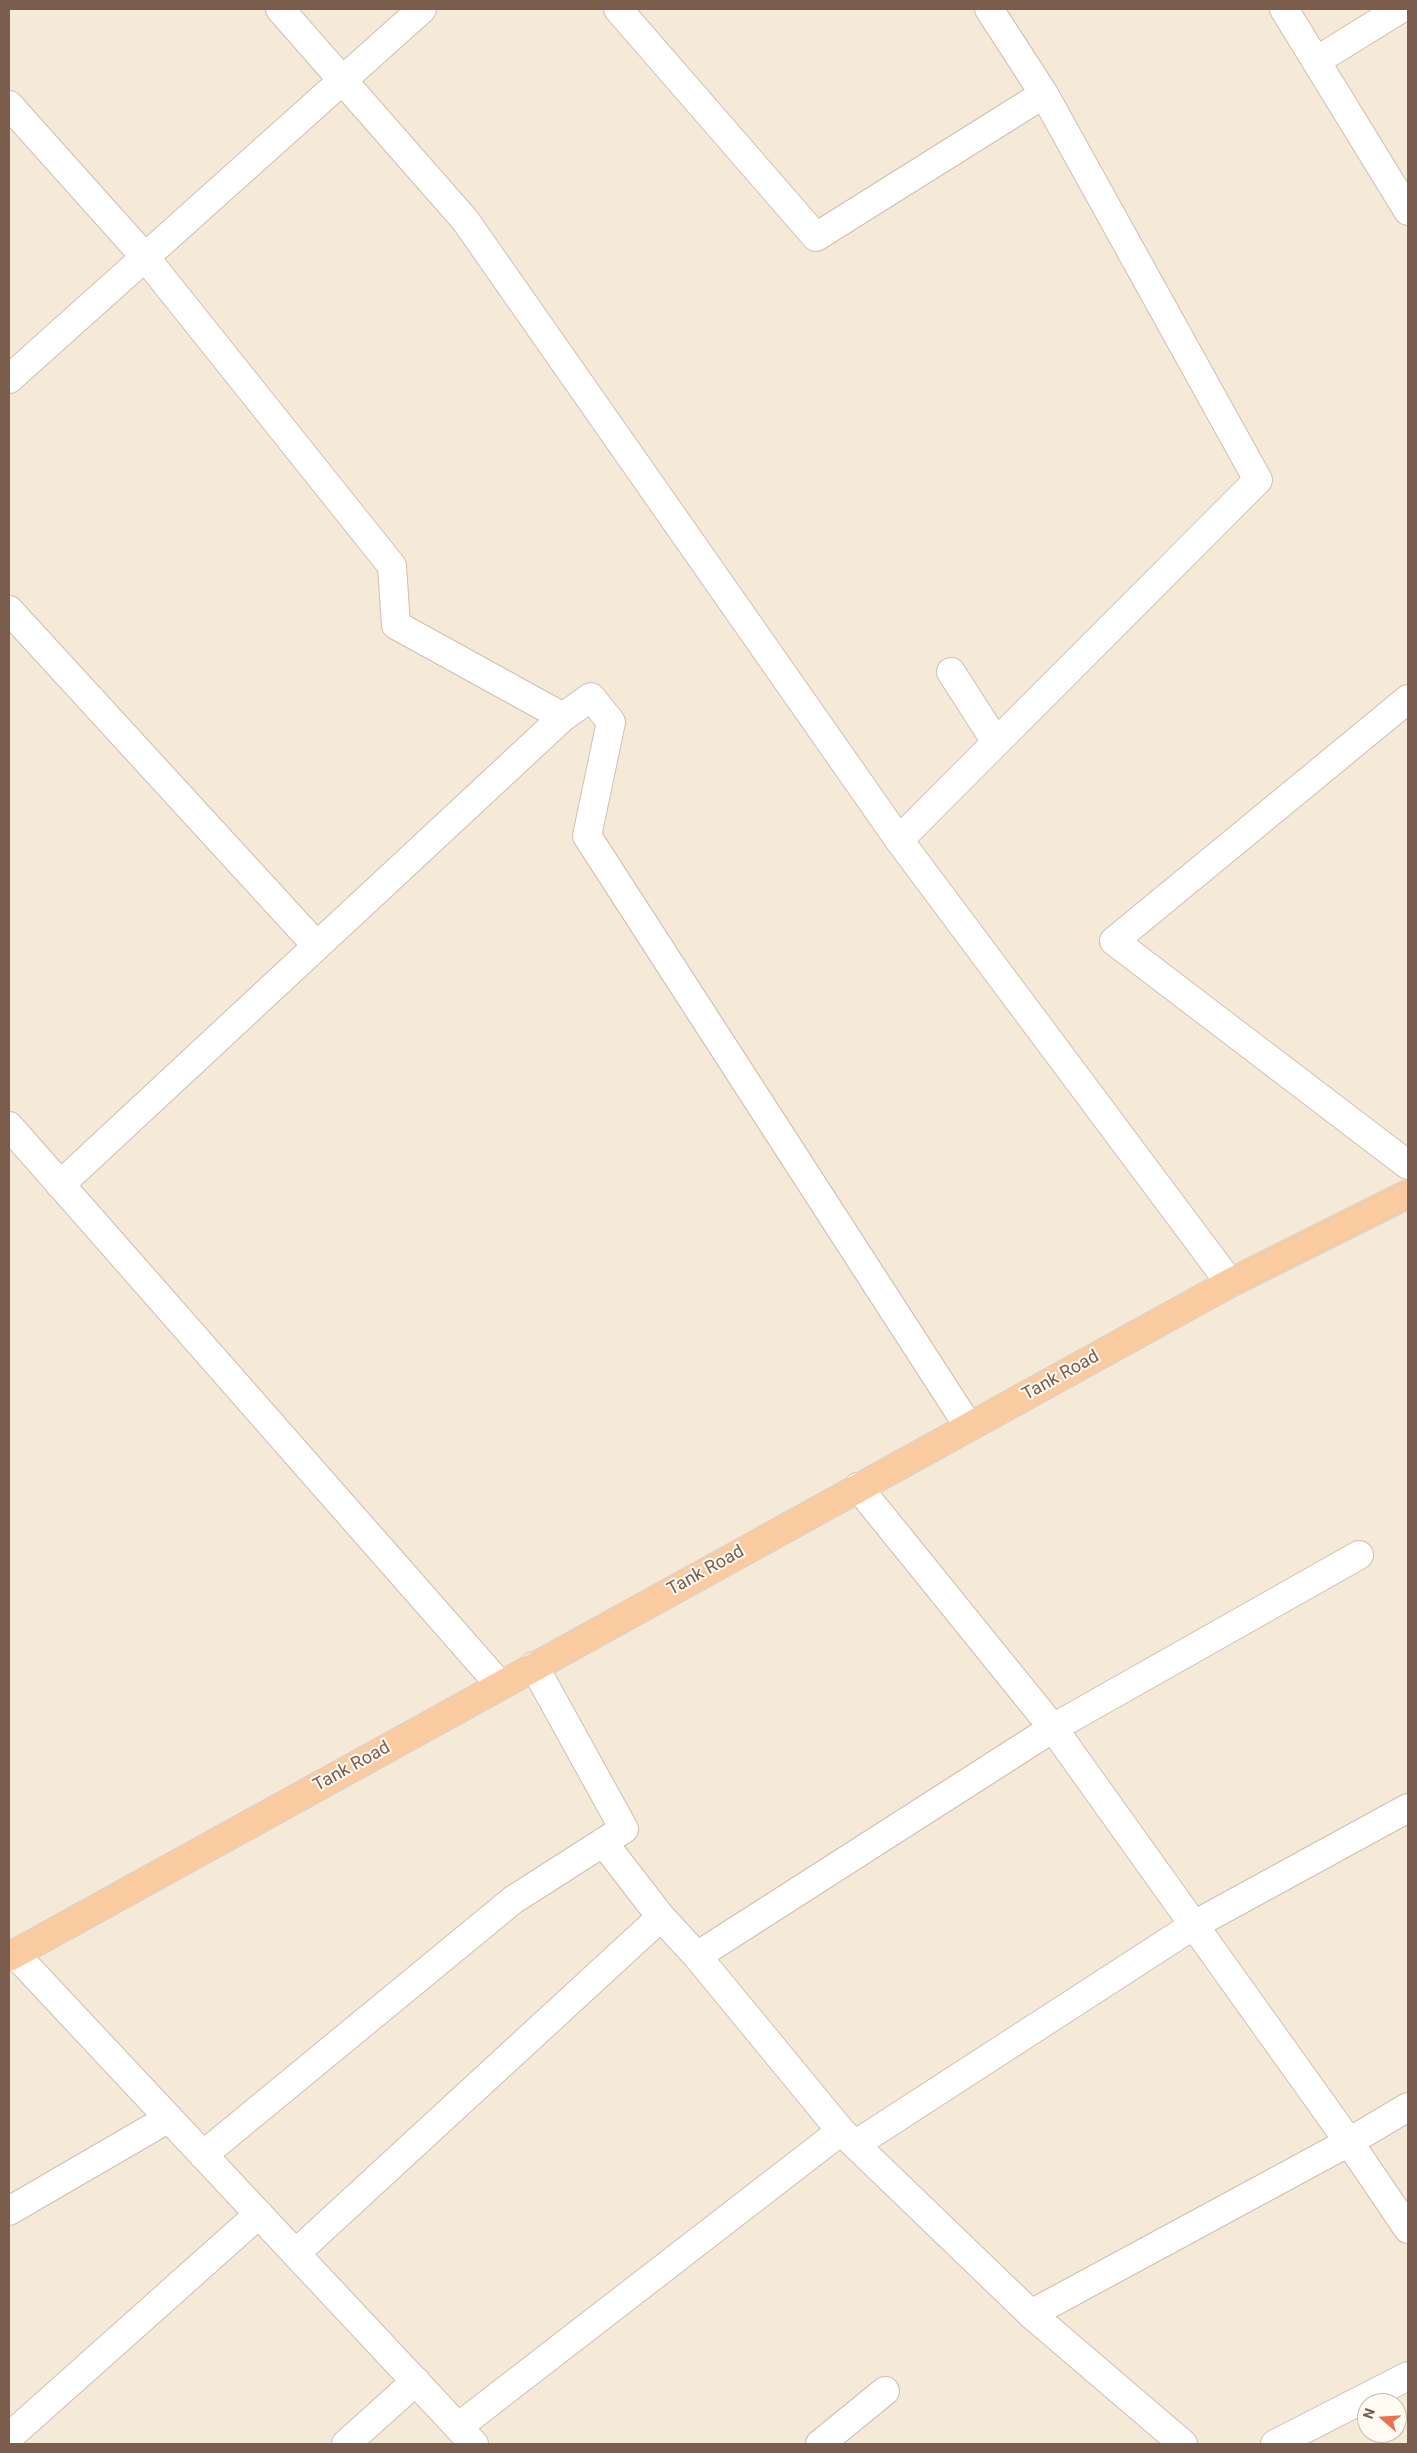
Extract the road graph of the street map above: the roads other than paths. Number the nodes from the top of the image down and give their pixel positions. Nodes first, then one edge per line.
1 (280, 9) edge
2 (422, 9) edge
3 (618, 9) edge
4 (989, 9) edge
5 (1284, 9) edge
6 (1400, 9) edge
7 (1316, 61) junction
8 (343, 80) junction
9 (1044, 94) junction
10 (9, 106) edge
11 (1408, 211) edge
12 (144, 258) junction
13 (9, 379) edge
14 (9, 610) edge
15 (952, 672) dead end
16 (1408, 699) edge
17 (564, 717) junction
18 (996, 742) junction
19 (899, 840) junction
20 (317, 946) junction
21 (9, 1126) edge
22 (1408, 1165) edge
23 (60, 1185) junction
24 (1408, 1194) edge
25 (1230, 1283) junction
26 (969, 1427) junction
27 (858, 1488) junction
28 (1360, 1556) dead end
29 (534, 1666) junction
30 (500, 1685) junction
31 (1053, 1728) junction
32 (1408, 1808) edge
33 (603, 1842) junction
34 (661, 1917) junction
35 (1194, 1925) junction
36 (12, 1956) edge
37 (697, 1956) junction
38 (1408, 2107) edge
39 (169, 2118) junction
40 (849, 2138) junction
41 (1349, 2142) junction
42 (203, 2155) junction
43 (9, 2210) edge
44 (259, 2214) junction
45 (1408, 2229) edge
46 (296, 2253) junction
47 (1031, 2314) junction
48 (1408, 2376) edge
49 (416, 2382) junction
50 (885, 2391) dead end
51 (9, 2436) edge
52 (466, 2436) edge
53 (346, 2444) edge
54 (820, 2444) edge
55 (1183, 2444) edge
56 (1275, 2444) edge

1 - 8 street
2 - 8 street
3 - 9 street
4 - 9 street
5 - 7 street
6 - 7 street
7 - 11 street
8 - 12 street
8 - 19 street
9 - 18 street
10 - 12 street
12 - 13 street
12 - 17 street
14 - 20 street
15 - 18 street
16 - 22 street
17 - 20 street
17 - 26 street
18 - 19 street
19 - 25 street
20 - 23 street
21 - 23 street
23 - 30 street
24 - 25 highway, Tank Road
25 - 26 highway, Tank Road
26 - 27 highway, Tank Road
27 - 29 highway, Tank Road
27 - 31 street
28 - 31 street
29 - 30 highway, Tank Road
29 - 33 street
30 - 36 highway, Tank Road
31 - 35 street
31 - 37 street
32 - 35 street
33 - 34 street
33 - 42 street
34 - 37 street
34 - 46 street
35 - 40 street
35 - 41 street
36 - 39 street
37 - 40 street
38 - 41 street
39 - 42 street
39 - 43 street
40 - 47 street
40 - 52 street
41 - 45 street
41 - 47 street
42 - 44 street
44 - 46 street
44 - 51 street
46 - 49 street
47 - 55 street
48 - 56 street
49 - 52 street
49 - 53 street
50 - 54 street

